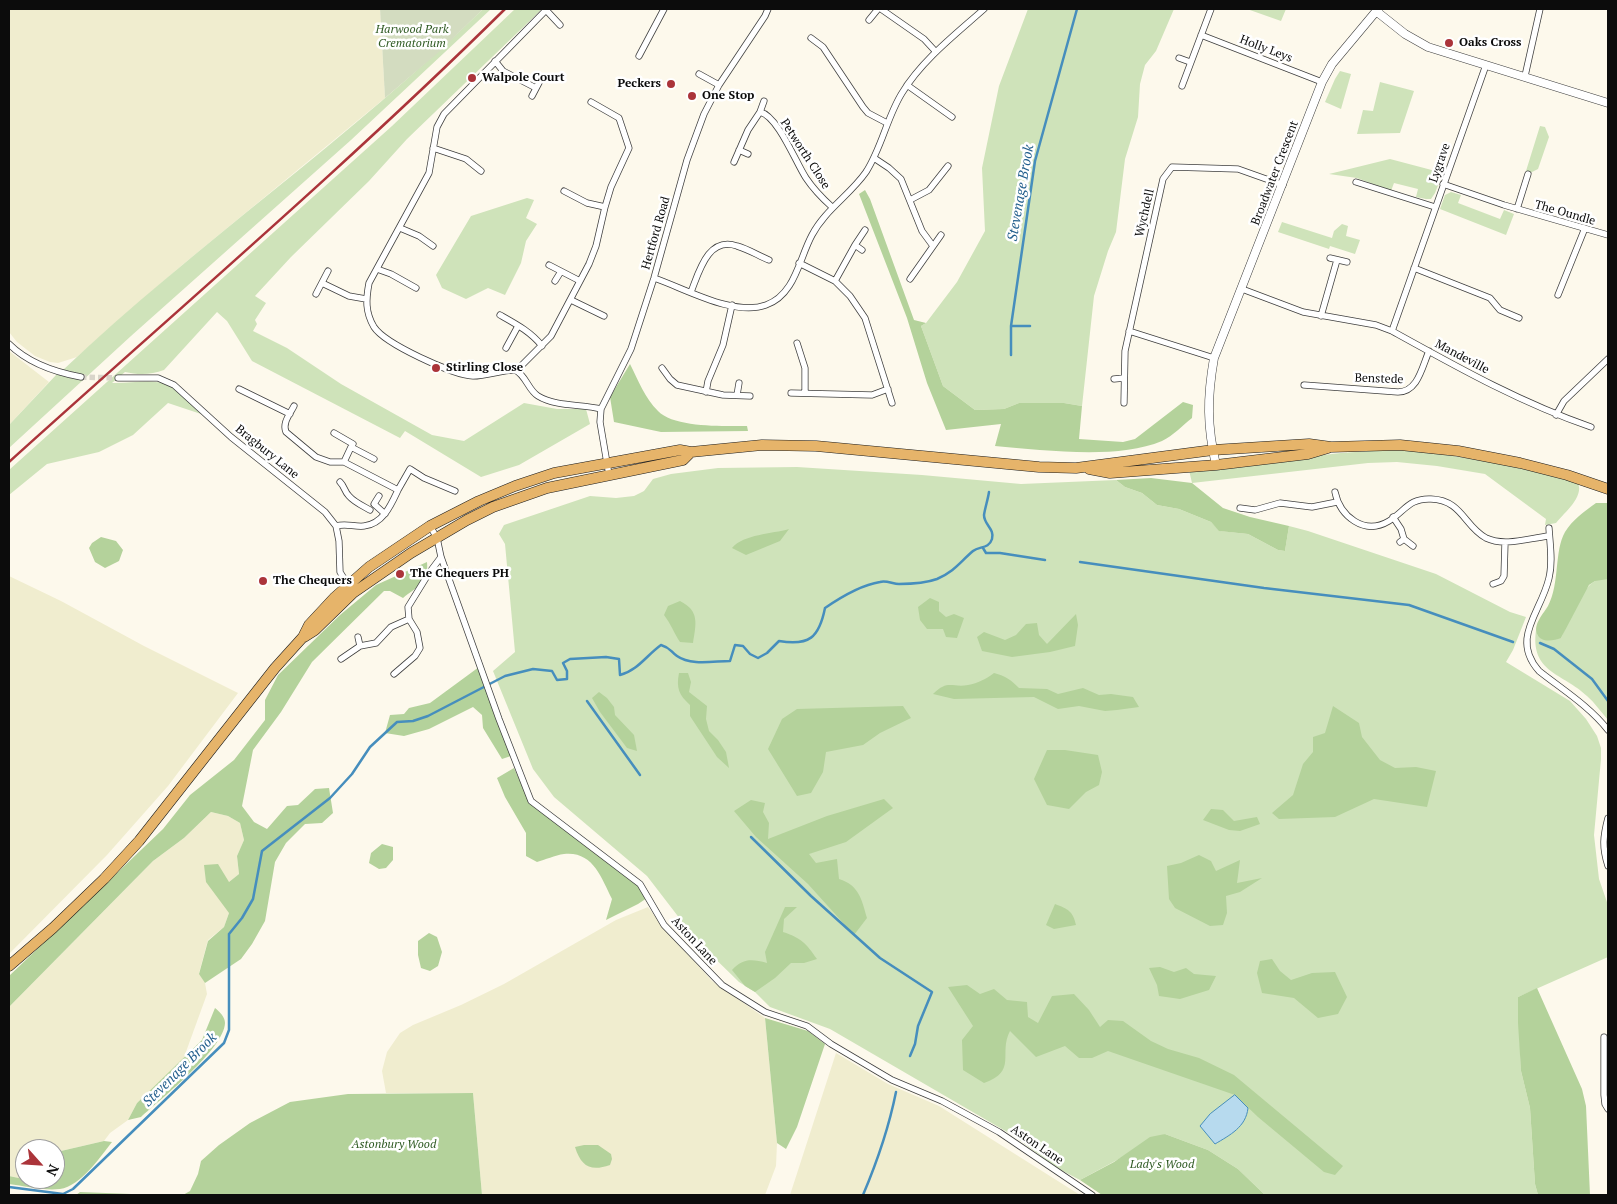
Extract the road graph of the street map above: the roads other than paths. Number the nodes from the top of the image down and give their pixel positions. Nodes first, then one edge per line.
1 (547, 9) edge
2 (664, 9) edge
3 (766, 9) edge
4 (879, 9) edge
5 (984, 9) edge
6 (1211, 9) edge
7 (1540, 9) edge
8 (1377, 10) edge
9 (870, 20) dead end
10 (560, 25) dead end
11 (1201, 35) junction
12 (811, 38) dead end
13 (936, 52) junction
14 (638, 56) dead end
15 (1179, 58) dead end
16 (495, 61) junction
17 (1190, 62) junction
18 (1486, 65) junction
19 (699, 74) dead end
20 (1525, 76) junction
21 (542, 77) dead end
22 (1322, 82) junction
23 (719, 84) junction
24 (907, 85) junction
25 (1182, 86) dead end
26 (536, 88) junction
27 (532, 96) dead end
28 (764, 101) dead end
29 (591, 102) dead end
30 (1608, 103) edge
31 (760, 112) junction
32 (952, 117) dead end
33 (887, 123) junction
34 (433, 148) junction
35 (739, 150) junction
36 (748, 154) dead end
37 (874, 158) junction
38 (734, 162) dead end
39 (948, 166) dead end
40 (481, 170) dead end
41 (1528, 174) dead end
42 (1356, 182) dead end
43 (1443, 184) junction
44 (1282, 185) junction
45 (564, 191) dead end
46 (910, 200) junction
47 (605, 207) junction
48 (832, 207) junction
49 (1434, 207) junction
50 (1517, 209) junction
51 (400, 228) junction
52 (1585, 228) junction
53 (422, 229) dead end
54 (865, 230) dead end
55 (941, 235) dead end
56 (1608, 235) edge
57 (419, 236) junction
58 (855, 245) junction
59 (433, 246) dead end
60 (933, 246) junction
61 (862, 250) dead end
62 (756, 254) junction
63 (1330, 258) dead end
64 (769, 260) dead end
65 (1337, 260) junction
66 (752, 262) dead end
67 (1348, 262) dead end
68 (799, 263) junction
69 (549, 265) dead end
70 (1414, 268) junction
71 (377, 269) junction
72 (328, 271) dead end
73 (560, 272) junction
74 (654, 278) junction
75 (910, 280) dead end
76 (556, 281) dead end
77 (580, 281) junction
78 (835, 281) junction
79 (322, 283) junction
80 (416, 288) dead end
81 (1242, 289) junction
82 (691, 292) junction
83 (316, 294) dead end
84 (1558, 295) dead end
85 (366, 299) junction
86 (571, 300) junction
87 (594, 303) dead end
88 (732, 306) junction
89 (590, 310) junction
90 (500, 315) dead end
91 (604, 316) dead end
92 (1321, 316) junction
93 (1519, 318) dead end
94 (518, 326) junction
95 (1392, 330) junction
96 (1129, 331) junction
97 (797, 343) dead end
98 (9, 344) edge
99 (542, 346) junction
100 (506, 348) dead end
101 (1429, 351) junction
102 (800, 355) junction
103 (792, 358) dead end
104 (1214, 358) junction
105 (1608, 359) edge
106 (662, 368) dead end
107 (517, 370) junction
108 (81, 377) tunnel mouth
109 (118, 378) tunnel mouth
110 (1124, 378) junction
111 (1114, 379) dead end
112 (739, 383) dead end
113 (677, 385) junction
114 (1304, 386) dead end
115 (240, 389) dead end
116 (888, 389) junction
117 (706, 392) junction
118 (673, 393) dead end
119 (791, 393) dead end
120 (805, 393) junction
121 (737, 395) junction
122 (750, 396) dead end
123 (1124, 402) dead end
124 (892, 403) dead end
125 (294, 406) dead end
126 (601, 409) junction
127 (290, 414) junction
128 (1556, 415) junction
129 (1591, 427) dead end
130 (334, 433) dead end
131 (351, 447) junction
132 (1331, 447) junction
133 (1212, 450) junction
134 (690, 452) junction
135 (374, 458) dead end
136 (344, 462) junction
137 (607, 463) junction
138 (1216, 465) junction
139 (1076, 468) junction
140 (609, 475) junction
141 (340, 482) dead end
142 (1608, 489) edge
143 (398, 490) junction
144 (455, 492) dead end
145 (1335, 492) dead end
146 (379, 496) dead end
147 (1337, 502) junction
148 (374, 504) junction
149 (1240, 508) dead end
150 (370, 510) junction
151 (385, 514) junction
152 (1394, 517) junction
153 (365, 518) dead end
154 (336, 526) junction
155 (430, 526) junction
156 (1549, 528) dead end
157 (1550, 536) junction
158 (437, 538) junction
159 (1505, 543) junction
160 (1413, 546) dead end
161 (441, 557) junction
162 (1493, 584) dead end
163 (351, 589) junction
164 (409, 619) junction
165 (358, 637) dead end
166 (360, 646) junction
167 (341, 659) dead end
168 (394, 674) dead end
169 (1608, 730) edge
170 (1608, 818) edge
171 (1608, 866) edge
172 (9, 966) edge
173 (1604, 1037) dead end
174 (1608, 1109) edge
175 (1092, 1195) edge

1 - 10 street
1 - 16 street
2 - 14 street
3 - 23 street, Hertford Road
4 - 9 street
4 - 13 street
5 - 13 street
6 - 11 street
7 - 20 street
8 - 18 street
8 - 22 street, Broadwater Crescent
11 - 17 street
11 - 22 street, Holly Leys
12 - 33 street
13 - 24 street
15 - 17 street
16 - 26 street
16 - 34 street
17 - 25 street
18 - 20 street
18 - 43 street, Lygrave
19 - 23 street
20 - 30 street
21 - 26 street
22 - 44 street, Broadwater Crescent
23 - 74 street, Hertford Road
24 - 32 street
24 - 33 street
26 - 27 street
28 - 31 street
29 - 47 street
31 - 35 street
31 - 48 street, Petworth Close
33 - 37 street
34 - 40 street
34 - 51 street
35 - 36 street
35 - 38 street
37 - 46 street
37 - 48 street
39 - 46 street
41 - 50 street, The Oundle
42 - 49 street
43 - 49 street, Lygrave
43 - 50 street, The Oundle
44 - 81 street, Broadwater Crescent
44 - 96 street, Wychdell
45 - 47 street
46 - 60 street
47 - 77 street
48 - 68 street
49 - 70 street, Lygrave
50 - 52 street, The Oundle
51 - 57 street
51 - 71 street
52 - 56 street, The Oundle
52 - 84 street
53 - 57 street
54 - 58 street
55 - 60 street
57 - 59 street
58 - 61 street
58 - 78 street
60 - 75 street
62 - 64 street
62 - 66 street
62 - 82 street
63 - 65 street
65 - 67 street
65 - 92 street
68 - 78 street
68 - 88 street
69 - 73 street
70 - 93 street
70 - 95 street, Lygrave
71 - 80 street
71 - 85 street
72 - 79 street
73 - 76 street
73 - 77 street
74 - 82 street
74 - 126 street, Hertford Road
77 - 86 street
78 - 116 street
79 - 83 street
79 - 85 street
81 - 92 street, Mandeville
81 - 104 street, Broadwater Crescent
82 - 88 street
85 - 107 street
86 - 89 street
86 - 99 street
87 - 89 street
88 - 117 street
89 - 91 street
90 - 94 street
92 - 95 street, Mandeville
94 - 99 street
94 - 100 street
95 - 101 street, Mandeville
96 - 104 street
96 - 110 street, Wychdell
97 - 102 street
98 - 108 street
99 - 107 street
101 - 114 street, Benstede
101 - 128 street, Mandeville
102 - 103 street
102 - 120 street
104 - 133 street, Broadwater Crescent
105 - 128 street
106 - 113 street
107 - 126 street
109 - 154 street, Bragbury Lane
110 - 111 street
110 - 123 street, Wychdell
112 - 121 street
113 - 117 street
113 - 118 street
115 - 127 street
116 - 120 street
116 - 124 street
117 - 121 street
119 - 120 street
121 - 122 street
125 - 127 street
126 - 137 street, Hertford Road
127 - 136 street
128 - 129 street, Mandeville
130 - 131 street
131 - 135 street
131 - 136 street
132 - 133 highway
132 - 138 highway
132 - 142 highway
133 - 138 street, Broadwater Crescent
133 - 139 highway
134 - 137 highway
134 - 139 highway
134 - 140 highway
136 - 143 street
137 - 140 street, Hertford Road
137 - 155 highway
138 - 139 highway
140 - 158 highway
141 - 150 street
143 - 144 street
143 - 151 street
145 - 147 street
146 - 148 street
147 - 149 street
147 - 152 street
148 - 150 street
148 - 151 street
150 - 153 street
151 - 154 street
152 - 159 street
152 - 160 street
154 - 163 street
155 - 158 street, Aston Lane
155 - 163 highway
156 - 157 street
157 - 159 street
157 - 169 street
158 - 161 street, Aston Lane
158 - 163 highway
159 - 162 street
161 - 164 street
161 - 175 street, Aston Lane
163 - 172 highway
164 - 166 street
164 - 168 street
165 - 166 street
166 - 167 street
170 - 171 street
173 - 174 street

